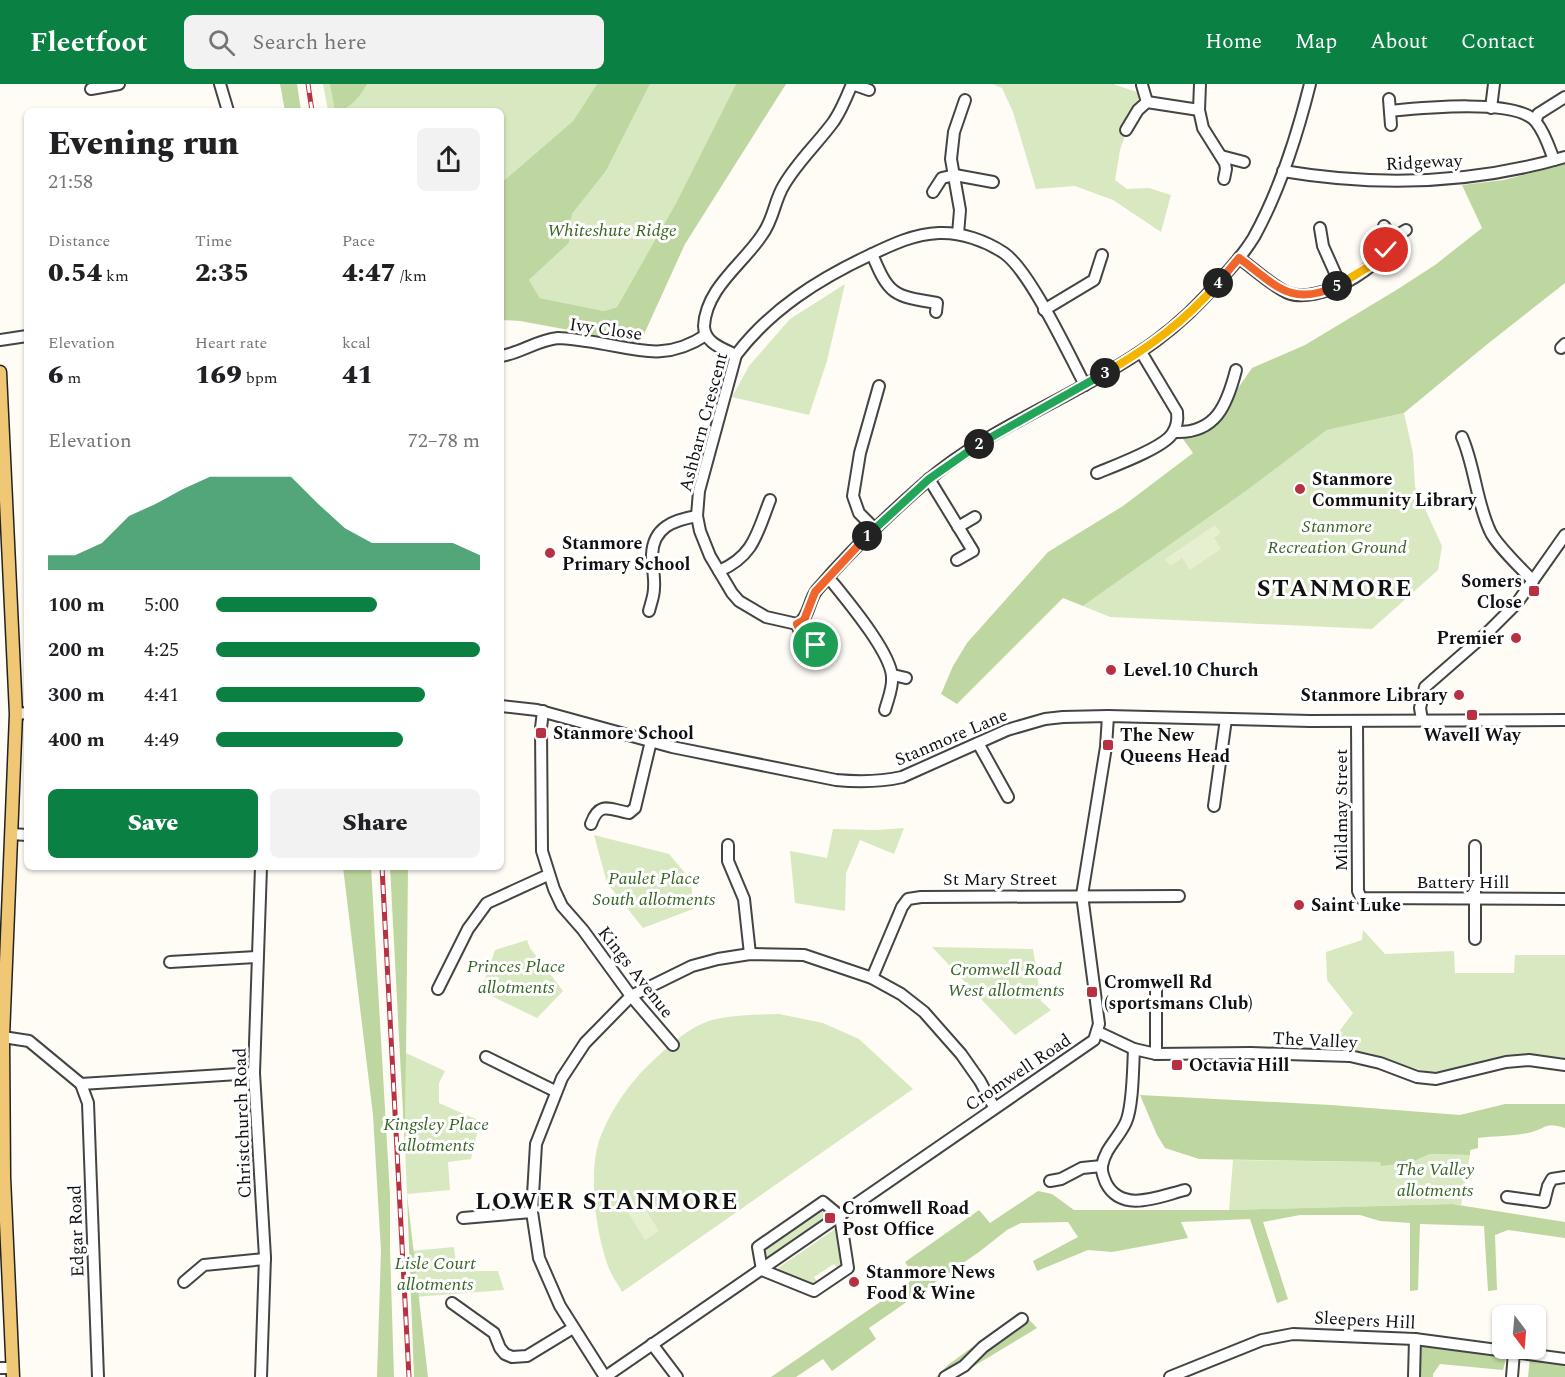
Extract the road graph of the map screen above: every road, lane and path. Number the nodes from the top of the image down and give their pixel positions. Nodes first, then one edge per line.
1 (119, 84) edge
2 (220, 84) edge
3 (852, 84) edge
4 (1200, 84) edge
5 (1310, 84) edge
6 (1494, 84) edge
7 (1142, 85) edge
8 (91, 89) dead end
9 (869, 90) dead end
10 (1565, 97) edge
11 (1389, 99) dead end
12 (965, 100) dead end
13 (1147, 102) junction
14 (227, 108) edge
15 (1491, 108) junction
16 (1200, 110) junction
17 (1390, 111) junction
18 (1536, 120) junction
19 (1391, 124) dead end
20 (1126, 130) dead end
21 (1221, 156) junction
22 (1565, 157) edge
23 (1554, 160) junction
24 (1244, 162) dead end
25 (1283, 171) junction
26 (955, 174) junction
27 (1224, 178) dead end
28 (993, 182) dead end
29 (933, 192) dead end
30 (1384, 226) dead end
31 (1320, 228) dead end
32 (1406, 230) dead end
33 (958, 234) junction
34 (1392, 238) junction
35 (872, 254) junction
36 (1102, 255) dead end
37 (1239, 258) junction
38 (1340, 284) junction
39 (1044, 310) junction
40 (936, 312) dead end
41 (706, 335) junction
42 (24, 336) edge
43 (0, 340) edge
44 (1141, 352) junction
45 (504, 355) edge
46 (736, 355) junction
47 (1236, 370) dead end
48 (0, 372) edge
49 (1085, 385) junction
50 (879, 387) dead end
51 (873, 407) junction
52 (885, 411) dead end
53 (1174, 432) junction
54 (1462, 437) dead end
55 (1114, 451) dead end
56 (1119, 464) junction
57 (1098, 473) dead end
58 (929, 479) junction
59 (770, 500) dead end
60 (697, 516) junction
61 (975, 517) dead end
62 (958, 527) junction
63 (875, 529) junction
64 (1565, 535) edge
65 (957, 560) dead end
66 (719, 571) junction
67 (829, 578) junction
68 (1533, 581) junction
69 (649, 611) dead end
70 (797, 624) junction
71 (6, 626) edge
72 (822, 645) dead end
73 (892, 675) junction
74 (906, 678) dead end
75 (504, 706) edge
76 (885, 710) dead end
77 (543, 711) junction
78 (22, 714) edge
79 (1108, 716) junction
80 (1226, 719) junction
81 (1422, 720) junction
82 (1565, 720) edge
83 (1357, 721) junction
84 (651, 741) junction
85 (978, 743) junction
86 (1008, 797) dead end
87 (1214, 806) dead end
88 (591, 824) dead end
89 (11, 834) junction
90 (24, 835) edge
91 (728, 845) dead end
92 (1475, 846) dead end
93 (261, 870) edge
94 (548, 875) junction
95 (1082, 895) junction
96 (1179, 896) dead end
97 (1361, 898) joint
98 (1475, 898) junction
99 (1565, 899) edge
100 (1475, 939) dead end
101 (3, 953) edge
102 (750, 954) junction
103 (257, 957) junction
104 (170, 962) dead end
105 (872, 978) junction
106 (1156, 984) dead end
107 (438, 989) dead end
108 (631, 996) junction
109 (1098, 1032) junction
110 (3, 1036) junction
111 (673, 1046) dead end
112 (1134, 1049) junction
113 (1156, 1054) junction
114 (486, 1057) dead end
115 (1565, 1065) edge
116 (254, 1072) junction
117 (81, 1084) junction
118 (555, 1091) junction
119 (994, 1107) junction
120 (1102, 1166) junction
121 (1565, 1177) edge
122 (1050, 1181) dead end
123 (1185, 1190) dead end
124 (1507, 1197) dead end
125 (532, 1212) junction
126 (840, 1216) junction
127 (463, 1218) dead end
128 (265, 1259) junction
129 (762, 1270) junction
130 (184, 1282) dead end
131 (452, 1303) dead end
132 (1022, 1319) dead end
133 (573, 1328) junction
134 (1414, 1339) junction
135 (652, 1344) junction
136 (1492, 1349) edge
137 (1546, 1356) edge
138 (1513, 1359) edge
139 (1565, 1359) edge
140 (9, 1371) edge
141 (98, 1377) edge
142 (261, 1377) edge
143 (605, 1377) edge
144 (677, 1377) edge
145 (945, 1377) edge
146 (1170, 1377) edge
147 (1414, 1377) edge
148 (1512, 1377) edge

1 - 8 street
2 - 14 street
3 - 9 street
3 - 41 street
4 - 16 street
5 - 25 street
6 - 15 street
7 - 13 street
10 - 18 street
11 - 17 street
12 - 26 street
13 - 16 street
13 - 20 street
15 - 17 street
15 - 18 street
16 - 21 street
17 - 19 street
18 - 23 street
21 - 24 street
21 - 27 street
22 - 23 street, Ridgeway
23 - 25 street, Ridgeway
25 - 37 street
26 - 28 street
26 - 29 street
26 - 33 street
30 - 34 street
31 - 38 street
32 - 34 street
33 - 35 street, Ashbarn Crescent
33 - 39 street, Ashbarn Crescent
34 - 38 street
35 - 40 street
35 - 46 street, Ashbarn Crescent
36 - 39 street
37 - 38 street
37 - 44 street
39 - 49 street, Ashbarn Crescent
41 - 45 street, Ivy Close
41 - 46 street
42 - 43 street
44 - 49 street
44 - 53 street
46 - 60 street, Ashbarn Crescent
47 - 53 street
48 - 71 main road
49 - 58 street
50 - 51 street
51 - 52 street
51 - 63 street
53 - 56 street
54 - 68 street
55 - 56 street
56 - 57 street
58 - 62 street
58 - 63 street
59 - 66 street
60 - 66 street, Ashbarn Crescent
60 - 69 street
61 - 62 street
62 - 65 street
63 - 67 street
64 - 68 street
66 - 70 street, Ashbarn Crescent
67 - 70 street
67 - 73 street
68 - 81 street
70 - 72 street
71 - 78 main road
73 - 74 street
73 - 76 street
75 - 77 street, Stanmore Lane
77 - 84 street, Stanmore Lane
77 - 94 street, Kings Avenue
78 - 89 main road
79 - 80 street, Stanmore Lane
79 - 85 street, Stanmore Lane
79 - 95 street, Cromwell Road
80 - 83 street, Stanmore Lane
80 - 87 street
81 - 82 street, Stanmore Lane
81 - 83 street, Stanmore Lane
83 - 97 street, Mildmay Street
84 - 85 street, Stanmore Lane
84 - 88 street
85 - 86 street
89 - 90 street
89 - 101 main road
91 - 102 street
92 - 98 street
93 - 103 street, Christchurch Road
94 - 107 street
94 - 108 street, Kings Avenue
95 - 96 street, St Mary Street
95 - 105 street, St Mary Street
95 - 109 street, Cromwell Road
97 - 98 street, Battery Hill
98 - 99 street, Battery Hill
98 - 100 street
101 - 110 main road
102 - 105 street
102 - 108 street
103 - 104 street
103 - 116 street, Christchurch Road
105 - 119 street
106 - 113 street
108 - 111 street, Kings Avenue
108 - 118 street
109 - 112 street, The Valley
109 - 119 street, Cromwell Road
110 - 117 street
110 - 140 main road
112 - 113 street, The Valley
112 - 120 street
113 - 115 street, The Valley
114 - 118 street
116 - 117 street
116 - 128 street, Christchurch Road
117 - 141 street, Edgar Road
118 - 125 street
119 - 126 street, Cromwell Road
120 - 122 street
120 - 123 street
121 - 124 street
125 - 127 street
125 - 133 street
126 - 129 street, Cromwell Road
126 - 129 street
126 - 129 street
128 - 130 street
128 - 142 street, Christchurch Road
129 - 135 street, Cromwell Road
131 - 133 street
132 - 145 street
133 - 143 street
134 - 136 street, Sleepers Hill
134 - 146 street, Sleepers Hill
134 - 147 street
135 - 143 street, Cromwell Road
135 - 144 street
137 - 139 street, Sleepers Hill
138 - 148 street

